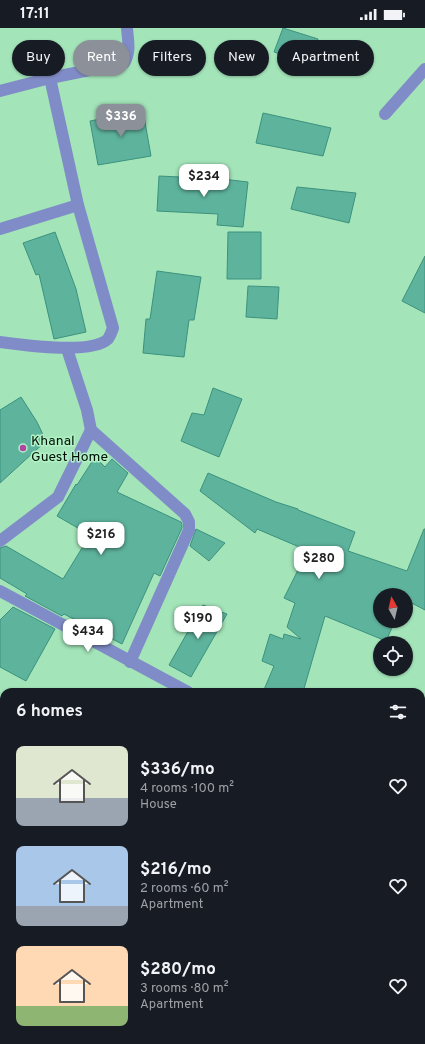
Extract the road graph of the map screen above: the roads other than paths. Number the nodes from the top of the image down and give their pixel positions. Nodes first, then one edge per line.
1 (127, 28) edge
2 (425, 69) edge
3 (50, 78) junction
4 (0, 92) edge
5 (386, 114) dead end
6 (78, 205) junction
7 (0, 229) edge
8 (0, 342) edge
9 (67, 349) junction
10 (91, 430) junction
11 (0, 540) edge
12 (0, 591) edge
13 (130, 662) junction
14 (180, 688) edge

1 - 3 street
2 - 5 street
3 - 4 street
3 - 6 street
6 - 7 street
6 - 9 street
8 - 9 street
9 - 10 street
10 - 11 street
10 - 13 street
12 - 13 street
13 - 14 street

